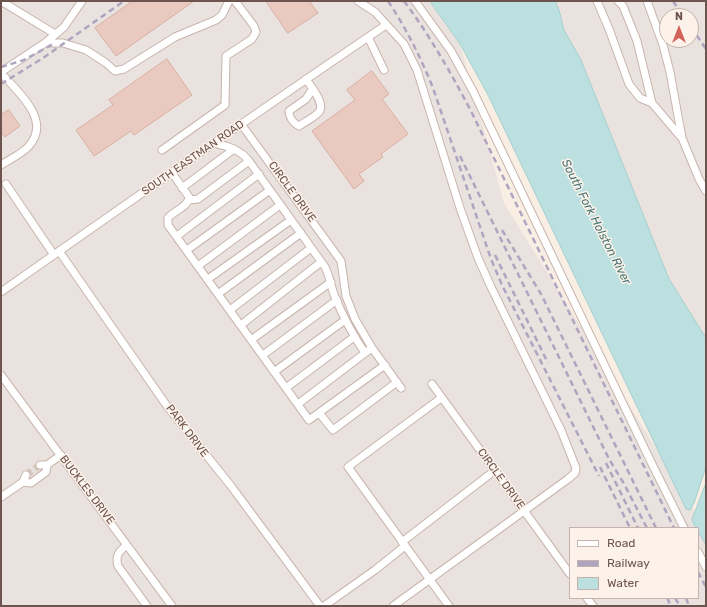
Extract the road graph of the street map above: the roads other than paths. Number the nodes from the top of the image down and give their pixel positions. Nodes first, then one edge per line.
1 (2, 1) edge
2 (82, 1) edge
3 (228, 1) edge
4 (235, 1) edge
5 (358, 1) edge
6 (415, 1) edge
7 (597, 1) edge
8 (618, 1) edge
9 (647, 1) edge
10 (386, 24) junction
11 (55, 34) junction
12 (368, 37) junction
13 (44, 43) junction
14 (384, 70) dead end
15 (1, 73) edge
16 (306, 79) junction
17 (312, 90) junction
18 (652, 103) junction
19 (241, 124) junction
20 (682, 138) junction
21 (214, 142) junction
22 (234, 149) junction
23 (162, 150) dead end
24 (249, 161) junction
25 (1, 166) edge
26 (172, 173) junction
27 (259, 174) junction
28 (6, 184) dead end
29 (182, 188) junction
30 (270, 190) junction
31 (706, 192) edge
32 (189, 200) junction
33 (280, 204) junction
34 (291, 220) junction
35 (301, 234) junction
36 (177, 236) junction
37 (311, 248) junction
38 (187, 250) junction
39 (56, 253) junction
40 (321, 262) junction
41 (198, 266) junction
42 (208, 279) junction
43 (331, 282) junction
44 (1, 292) edge
45 (218, 294) junction
46 (337, 300) junction
47 (230, 310) junction
48 (345, 320) junction
49 (241, 325) junction
50 (354, 337) junction
51 (251, 340) junction
52 (372, 348) junction
53 (365, 353) junction
54 (263, 356) junction
55 (385, 365) junction
56 (274, 372) junction
57 (1, 375) edge
58 (432, 384) dead end
59 (286, 388) junction
60 (441, 398) junction
61 (298, 404) junction
62 (320, 414) junction
63 (61, 455) junction
64 (494, 471) junction
65 (1, 497) edge
66 (524, 510) junction
67 (684, 527) edge
68 (404, 544) junction
69 (127, 545) junction
70 (699, 554) edge
71 (706, 567) edge
72 (569, 573) edge
73 (430, 580) junction
74 (147, 606) edge
75 (172, 606) edge
76 (320, 606) edge
77 (324, 606) edge
78 (393, 606) edge
79 (449, 606) edge

1 - 11 street
2 - 11 street
3 - 13 street
4 - 23 street
5 - 10 street
6 - 67 street
7 - 18 street
8 - 18 street
9 - 20 street
10 - 12 street, SOUTH EASTMAN ROAD
10 - 66 street
11 - 13 street
12 - 14 street
12 - 16 street, SOUTH EASTMAN ROAD
13 - 15 street
15 - 25 street
16 - 17 street
16 - 19 street, SOUTH EASTMAN ROAD
17 - 17 street
18 - 20 street
19 - 21 street, SOUTH EASTMAN ROAD
19 - 52 street, CIRCLE DRIVE
20 - 31 street
21 - 22 street
21 - 26 street, SOUTH EASTMAN ROAD
22 - 24 street
22 - 29 street
24 - 27 street
24 - 32 street
26 - 29 street
26 - 39 street, SOUTH EASTMAN ROAD
27 - 30 street
27 - 36 street
28 - 39 street, PARK DRIVE
29 - 32 street
30 - 33 street
30 - 38 street
32 - 36 street
33 - 34 street
33 - 41 street
34 - 35 street
34 - 42 street
35 - 37 street
35 - 45 street
36 - 38 street
37 - 40 street
37 - 47 street
38 - 41 street
39 - 44 street, SOUTH EASTMAN ROAD
39 - 76 street, PARK DRIVE
40 - 43 street
40 - 49 street
41 - 42 street
42 - 45 street
43 - 46 street
43 - 51 street
45 - 47 street
46 - 48 street
46 - 54 street
47 - 49 street
48 - 50 street
48 - 56 street
49 - 51 street
50 - 53 street
50 - 59 street
51 - 54 street
52 - 53 street
52 - 55 street
53 - 61 street
54 - 56 street
55 - 62 street
55 - 62 street
56 - 59 street
57 - 63 street, BUCKLES DRIVE
58 - 60 street, CIRCLE DRIVE
59 - 61 street
60 - 64 street, CIRCLE DRIVE
60 - 68 street
61 - 62 street
63 - 65 street
63 - 69 street, BUCKLES DRIVE
64 - 66 street, CIRCLE DRIVE
64 - 68 street
66 - 72 street, CIRCLE DRIVE
66 - 73 street
68 - 73 street
68 - 77 street
69 - 74 street
69 - 75 street, BUCKLES DRIVE
70 - 71 street
73 - 78 street
73 - 79 street

